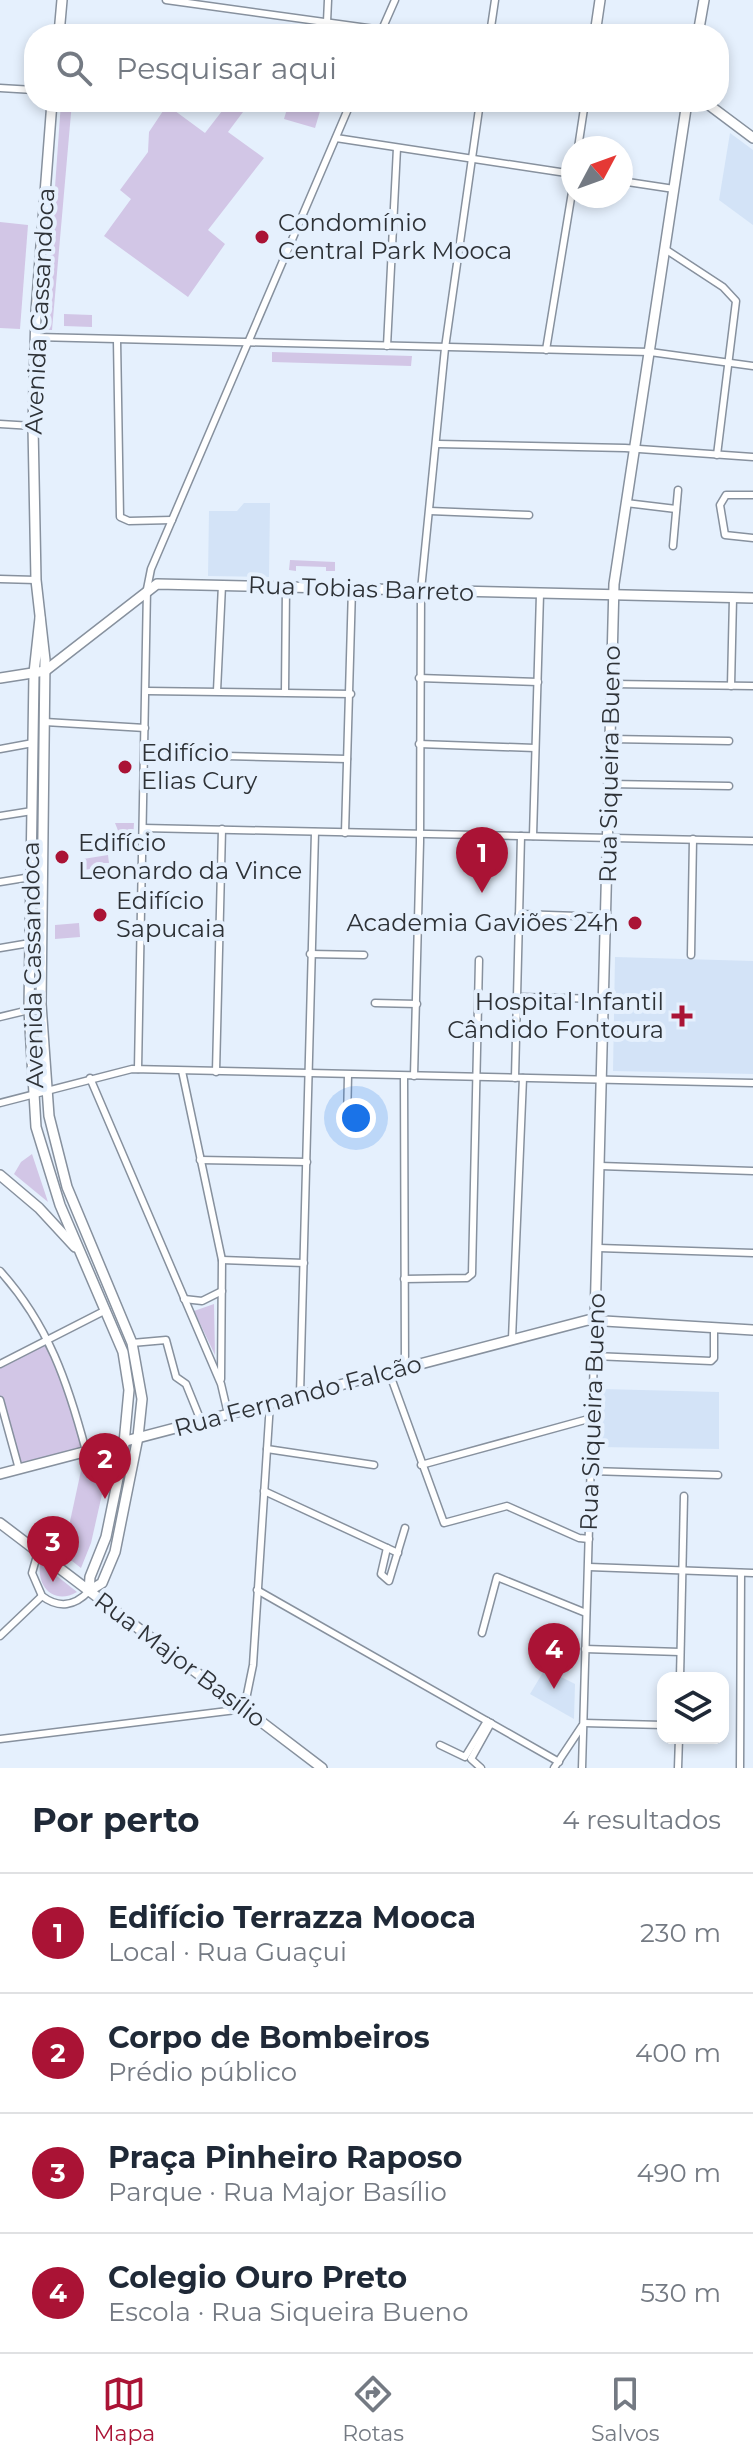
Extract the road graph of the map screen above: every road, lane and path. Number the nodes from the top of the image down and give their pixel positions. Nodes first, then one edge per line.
1 (62, 0) edge
2 (166, 0) edge
3 (328, 0) edge
4 (395, 0) edge
5 (495, 0) edge
6 (600, 0) edge
7 (704, 0) edge
8 (327, 22) junction
9 (60, 24) edge
10 (338, 24) edge
11 (384, 24) edge
12 (491, 24) edge
13 (596, 24) edge
14 (700, 24) edge
15 (0, 88) edge
16 (24, 89) edge
17 (51, 112) edge
18 (347, 112) edge
19 (479, 112) edge
20 (583, 112) edge
21 (686, 112) edge
22 (718, 112) edge
23 (580, 136) edge
24 (336, 138) junction
25 (753, 138) edge
26 (397, 148) junction
27 (472, 159) junction
28 (561, 172) edge
29 (633, 183) edge
30 (674, 189) junction
31 (569, 208) edge
32 (665, 249) junction
33 (36, 337) junction
34 (117, 340) junction
35 (249, 342) junction
36 (387, 346) junction
37 (445, 348) junction
38 (546, 350) junction
39 (650, 352) junction
40 (729, 362) junction
41 (753, 366) edge
42 (0, 424) edge
43 (33, 426) junction
44 (438, 444) junction
45 (635, 449) junction
46 (717, 455) junction
47 (753, 457) edge
48 (678, 490) dead end
49 (753, 495) edge
50 (626, 503) junction
51 (676, 509) junction
52 (430, 511) junction
53 (529, 515) dead end
54 (172, 520) junction
55 (753, 538) edge
56 (673, 546) dead end
57 (0, 579) edge
58 (36, 580) junction
59 (222, 585) junction
60 (286, 586) junction
61 (352, 588) junction
62 (147, 589) junction
63 (421, 590) junction
64 (540, 594) junction
65 (614, 596) junction
66 (733, 598) junction
67 (753, 598) edge
68 (40, 615) junction
69 (45, 671) junction
70 (34, 673) junction
71 (0, 678) edge
72 (419, 678) junction
73 (538, 682) junction
74 (612, 684) junction
75 (731, 686) junction
76 (753, 686) edge
77 (147, 691) junction
78 (217, 691) junction
79 (285, 692) junction
80 (351, 694) junction
81 (45, 722) junction
82 (145, 728) junction
83 (610, 739) junction
84 (729, 741) dead end
85 (33, 743) junction
86 (419, 744) junction
87 (535, 748) junction
88 (0, 749) edge
89 (145, 754) junction
90 (347, 759) junction
91 (609, 784) junction
92 (729, 786) dead end
93 (32, 811) junction
94 (0, 816) edge
95 (143, 828) junction
96 (222, 829) junction
97 (315, 832) junction
98 (345, 833) junction
99 (420, 834) junction
100 (521, 836) junction
101 (533, 836) junction
102 (608, 838) junction
103 (693, 839) junction
104 (753, 841) edge
105 (43, 875) junction
106 (31, 877) junction
107 (0, 882) edge
108 (519, 914) junction
109 (607, 917) junction
110 (30, 943) junction
111 (0, 948) edge
112 (310, 954) junction
113 (364, 955) dead end
114 (691, 955) dead end
115 (479, 960) dead end
116 (517, 997) junction
117 (605, 999) junction
118 (375, 1003) dead end
119 (417, 1004) junction
120 (29, 1010) junction
121 (0, 1017) edge
122 (138, 1069) junction
123 (182, 1071) junction
124 (216, 1072) junction
125 (310, 1074) junction
126 (348, 1075) junction
127 (404, 1076) junction
128 (414, 1076) junction
129 (478, 1076) junction
130 (90, 1078) junction
131 (519, 1078) junction
132 (603, 1080) junction
133 (753, 1083) edge
134 (48, 1090) junction
135 (35, 1093) junction
136 (0, 1103) edge
137 (358, 1128) dead end
138 (200, 1160) junction
139 (307, 1162) junction
140 (600, 1166) junction
141 (753, 1171) edge
142 (0, 1175) edge
143 (599, 1248) junction
144 (753, 1253) edge
145 (82, 1257) junction
146 (222, 1260) junction
147 (304, 1263) junction
148 (0, 1271) edge
149 (404, 1279) junction
150 (222, 1291) junction
151 (184, 1299) junction
152 (106, 1310) junction
153 (595, 1320) junction
154 (714, 1327) junction
155 (753, 1330) edge
156 (49, 1339) junction
157 (512, 1339) junction
158 (132, 1343) junction
159 (594, 1356) junction
160 (0, 1364) edge
161 (405, 1368) junction
162 (389, 1372) junction
163 (221, 1384) junction
164 (300, 1395) junction
165 (0, 1400) edge
166 (270, 1403) junction
167 (228, 1414) junction
168 (592, 1418) junction
169 (201, 1421) junction
170 (138, 1437) junction
171 (125, 1441) junction
172 (267, 1449) junction
173 (86, 1451) junction
174 (374, 1465) dead end
175 (421, 1465) junction
176 (19, 1469) junction
177 (591, 1471) junction
178 (0, 1474) edge
179 (718, 1475) dead end
180 (116, 1486) junction
181 (129, 1488) junction
182 (264, 1491) junction
183 (684, 1496) dead end
184 (113, 1504) junction
185 (125, 1506) junction
186 (0, 1523) edge
187 (405, 1528) dead end
188 (589, 1539) junction
189 (387, 1548) junction
190 (38, 1552) junction
191 (398, 1553) junction
192 (589, 1567) junction
193 (681, 1571) junction
194 (741, 1573) junction
195 (753, 1573) edge
196 (257, 1590) junction
197 (89, 1591) junction
198 (42, 1596) junction
199 (586, 1613) junction
200 (482, 1633) dead end
201 (0, 1636) edge
202 (585, 1649) junction
203 (680, 1652) junction
204 (680, 1672) edge
205 (244, 1709) junction
206 (489, 1722) junction
207 (584, 1723) junction
208 (657, 1725) edge
209 (0, 1739) edge
210 (679, 1744) edge
211 (440, 1745) dead end
212 (567, 1749) junction
213 (583, 1756) junction
214 (556, 1765) edge
215 (322, 1768) edge
216 (481, 1768) edge
217 (582, 1768) edge
218 (678, 1768) edge
219 (740, 1768) edge

1 - 9 main road
2 - 8 street
3 - 8 street
4 - 11 street
5 - 12 street
6 - 13 main road
7 - 14 main road
8 - 10 street
15 - 16 street
17 - 33 main road, Avenida Cassandoca
18 - 24 street
19 - 27 street
20 - 23 street
21 - 30 main road, Rua Siqueira Bueno
22 - 25 main road
24 - 26 street
24 - 35 street
26 - 27 street
26 - 36 street
27 - 28 street
27 - 37 street
29 - 30 street
30 - 32 main road, Rua Siqueira Bueno
31 - 38 street
32 - 39 main road, Rua Siqueira Bueno
32 - 40 street
33 - 34 street
33 - 43 main road, Avenida Cassandoca
34 - 35 street
34 - 54 street
35 - 36 street
35 - 54 street
36 - 37 street
37 - 38 street
37 - 44 street
38 - 39 street
39 - 40 street
39 - 45 main road, Rua Siqueira Bueno
40 - 41 street
40 - 46 street
42 - 43 street
43 - 58 main road, Avenida Cassandoca
44 - 45 street
44 - 52 street
45 - 46 street
45 - 50 main road, Rua Siqueira Bueno
46 - 47 street
48 - 51 street
49 - 55 street
50 - 51 street
50 - 65 main road, Rua Siqueira Bueno
51 - 56 street
52 - 53 street
52 - 63 street
54 - 62 street
57 - 58 street
58 - 68 main road, Avenida Cassandoca
59 - 60 main road, Rua Tobias Barreto
59 - 62 main road, Rua Tobias Barreto
59 - 78 street
60 - 61 main road, Rua Tobias Barreto
60 - 79 street
61 - 63 main road, Rua Tobias Barreto
61 - 80 street
62 - 69 main road
62 - 77 street
63 - 64 main road, Rua Tobias Barreto
63 - 72 street
64 - 65 main road, Rua Tobias Barreto
64 - 73 street
65 - 66 main road, Rua Tobias Barreto
65 - 74 main road, Rua Siqueira Bueno
66 - 67 main road, Rua Tobias Barreto
66 - 75 street
68 - 69 main road, Avenida Cassandoca
68 - 70 main road, Avenida Cassandoca
69 - 70 main road
69 - 81 main road, Avenida Cassandoca
70 - 71 main road
70 - 85 main road, Avenida Cassandoca
72 - 73 street
72 - 86 street
73 - 87 street
74 - 75 street
74 - 83 main road, Rua Siqueira Bueno
75 - 76 street
77 - 78 street
77 - 82 street
78 - 79 street
79 - 80 street
80 - 90 street
81 - 82 street
81 - 105 main road, Avenida Cassandoca
82 - 89 street
83 - 84 street
83 - 91 main road, Rua Siqueira Bueno
85 - 88 street
85 - 93 main road, Avenida Cassandoca
86 - 87 street
86 - 99 street
87 - 101 street
89 - 90 street
89 - 95 street
90 - 98 street
91 - 92 street
91 - 102 main road, Rua Siqueira Bueno
93 - 94 street
93 - 106 main road, Avenida Cassandoca
95 - 96 street
95 - 122 street
96 - 97 street
96 - 124 street
97 - 98 street
97 - 112 street
98 - 99 street
99 - 100 street
99 - 119 street
100 - 101 street
100 - 108 street
101 - 102 street
102 - 103 street
102 - 109 main road, Rua Siqueira Bueno
103 - 104 street
103 - 114 street
105 - 106 main road
105 - 134 main road, Avenida Cassandoca
106 - 107 street
106 - 110 main road, Avenida Cassandoca
108 - 109 street
108 - 116 street
109 - 117 main road, Rua Siqueira Bueno
110 - 111 street
110 - 120 main road, Avenida Cassandoca
112 - 113 street
112 - 125 street
115 - 129 street
116 - 117 street
116 - 131 street
117 - 132 main road, Rua Siqueira Bueno
118 - 119 street
119 - 128 street
120 - 121 street
120 - 135 main road, Avenida Cassandoca
122 - 123 street
122 - 130 street
123 - 124 street
123 - 138 street
124 - 125 street
125 - 126 street
125 - 139 street
126 - 127 street
126 - 137 street
127 - 128 street
127 - 149 street
128 - 129 street
129 - 131 street
129 - 149 street
130 - 134 street
130 - 151 street
131 - 132 street
131 - 157 street
132 - 133 street
132 - 140 main road, Rua Siqueira Bueno
134 - 135 street
134 - 158 main road, Avenida Cassandoca
135 - 136 street
135 - 145 main road, Avenida Cassandoca
138 - 139 street
138 - 146 street
139 - 147 street
140 - 141 street
140 - 143 main road, Rua Siqueira Bueno
142 - 145 main road
143 - 144 street
143 - 153 main road, Rua Siqueira Bueno
145 - 152 main road, Avenida Cassandoca
146 - 147 street
146 - 150 street
147 - 164 street
148 - 156 street
149 - 161 street
150 - 151 street
150 - 163 street
151 - 163 street
152 - 156 street
152 - 171 main road, Avenida Cassandoca
153 - 154 main road, Rua Fernando Falcão
153 - 157 main road, Rua Fernando Falcão
153 - 159 street, Rua Siqueira Bueno
154 - 155 main road, Rua Fernando Falcão
154 - 159 street
156 - 160 street
156 - 173 street
157 - 161 main road, Rua Fernando Falcão
158 - 169 street
158 - 170 main road, Avenida Cassandoca
159 - 168 street, Rua Siqueira Bueno
161 - 162 main road, Rua Fernando Falcão
162 - 164 main road, Rua Fernando Falcão
162 - 175 street
163 - 167 street
164 - 166 main road, Rua Fernando Falcão
165 - 176 street
166 - 167 main road, Rua Fernando Falcão
166 - 172 street
167 - 169 main road, Rua Fernando Falcão
168 - 175 street
168 - 177 street, Rua Siqueira Bueno
169 - 170 main road, Rua Fernando Falcão
170 - 171 main road, Rua Fernando Falcão
170 - 181 main road, Avenida Cassandoca
171 - 173 main road, Rua Fernando Falcão
171 - 180 main road, Avenida Cassandoca
172 - 174 street
172 - 182 street
173 - 176 main road, Rua Fernando Falcão
175 - 188 street
176 - 178 main road, Rua Fernando Falcão
177 - 179 street
177 - 188 street, Rua Siqueira Bueno
180 - 181 main road
180 - 184 main road, Avenida Cassandoca
181 - 185 main road, Avenida Cassandoca
182 - 189 street
182 - 196 street
183 - 193 street
184 - 185 main road
184 - 197 main road, Avenida Cassandoca
185 - 197 main road, Avenida Cassandoca
186 - 190 main road, Rua Major Basílio
187 - 191 street
188 - 192 street, Rua Siqueira Bueno
189 - 191 street
189 - 191 street
190 - 197 main road, Rua Major Basílio
190 - 198 street
192 - 193 street
192 - 199 street, Rua Siqueira Bueno
193 - 194 street
193 - 203 street
194 - 195 street
194 - 219 street
196 - 205 street
196 - 206 street
197 - 198 street
197 - 205 main road, Rua Major Basílio
198 - 201 street
199 - 200 street
199 - 202 street, Rua Siqueira Bueno
202 - 203 street
202 - 207 street, Rua Siqueira Bueno
203 - 204 street
205 - 209 street
205 - 215 main road, Rua Major Basílio
206 - 211 street
206 - 214 street
206 - 216 street
207 - 208 street
207 - 212 street
207 - 213 street, Rua Siqueira Bueno
210 - 218 street
212 - 213 street
212 - 214 street
213 - 217 street, Rua Siqueira Bueno

